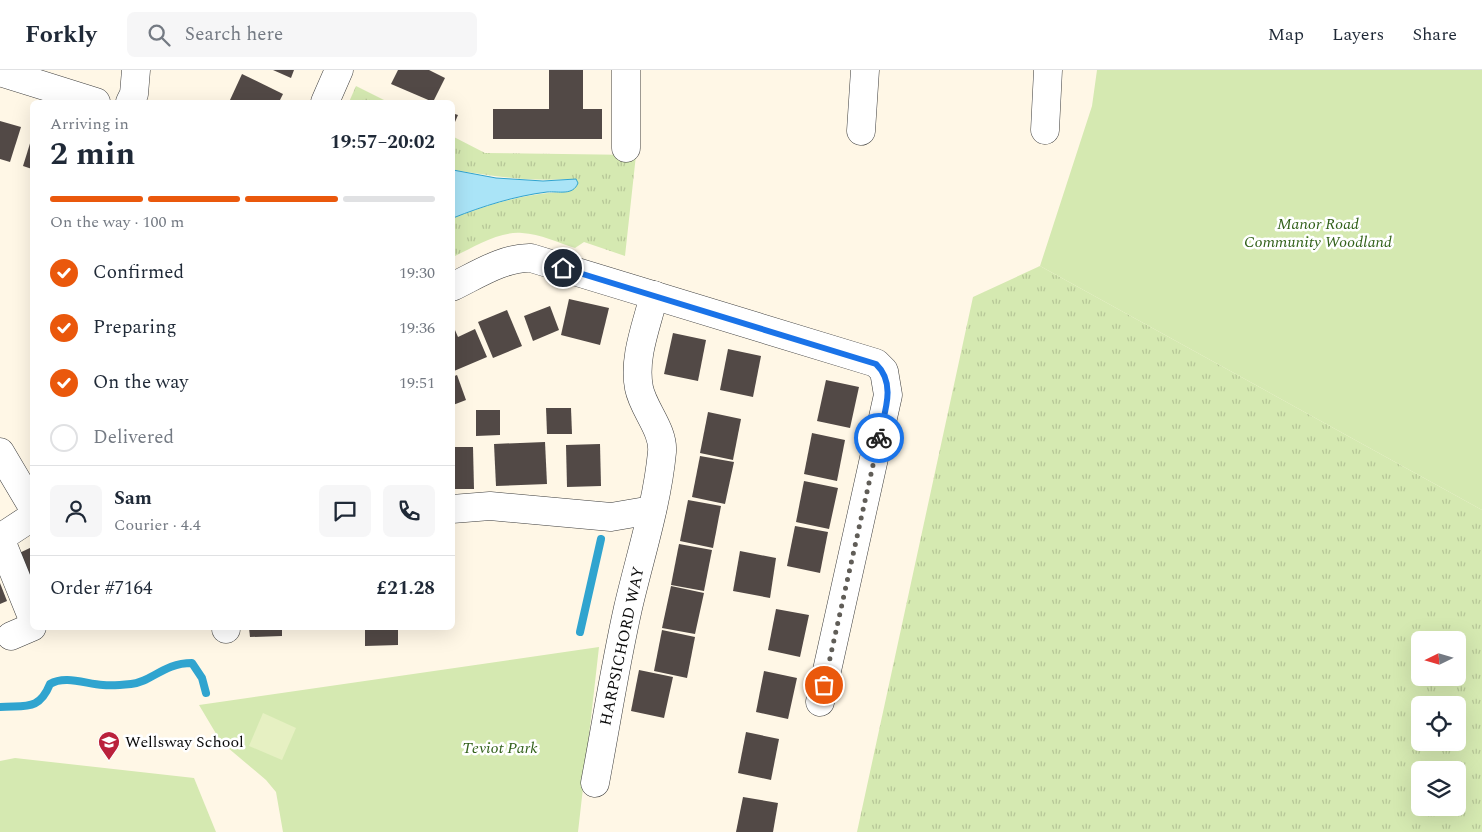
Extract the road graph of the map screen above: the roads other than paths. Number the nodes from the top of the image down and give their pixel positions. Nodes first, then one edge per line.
1 (136, 70) edge
2 (339, 70) edge
3 (626, 70) edge
4 (864, 70) edge
5 (1048, 70) edge
6 (0, 72) edge
7 (90, 100) edge
8 (131, 100) edge
9 (326, 100) edge
10 (1045, 130) dead end
11 (861, 131) dead end
12 (626, 148) dead end
13 (455, 286) edge
14 (654, 295) junction
15 (0, 452) edge
16 (30, 503) edge
17 (455, 509) edge
18 (652, 510) junction
19 (30, 518) edge
20 (0, 538) edge
21 (30, 612) edge
22 (820, 702) dead end
23 (595, 783) dead end

1 - 8 street
2 - 9 street
3 - 12 street
4 - 11 street
5 - 10 street
6 - 7 street
13 - 14 street
14 - 18 street, HARPSICHORD WAY
14 - 22 street
15 - 16 street
17 - 18 street
18 - 23 street, HARPSICHORD WAY
19 - 20 street
20 - 21 street

